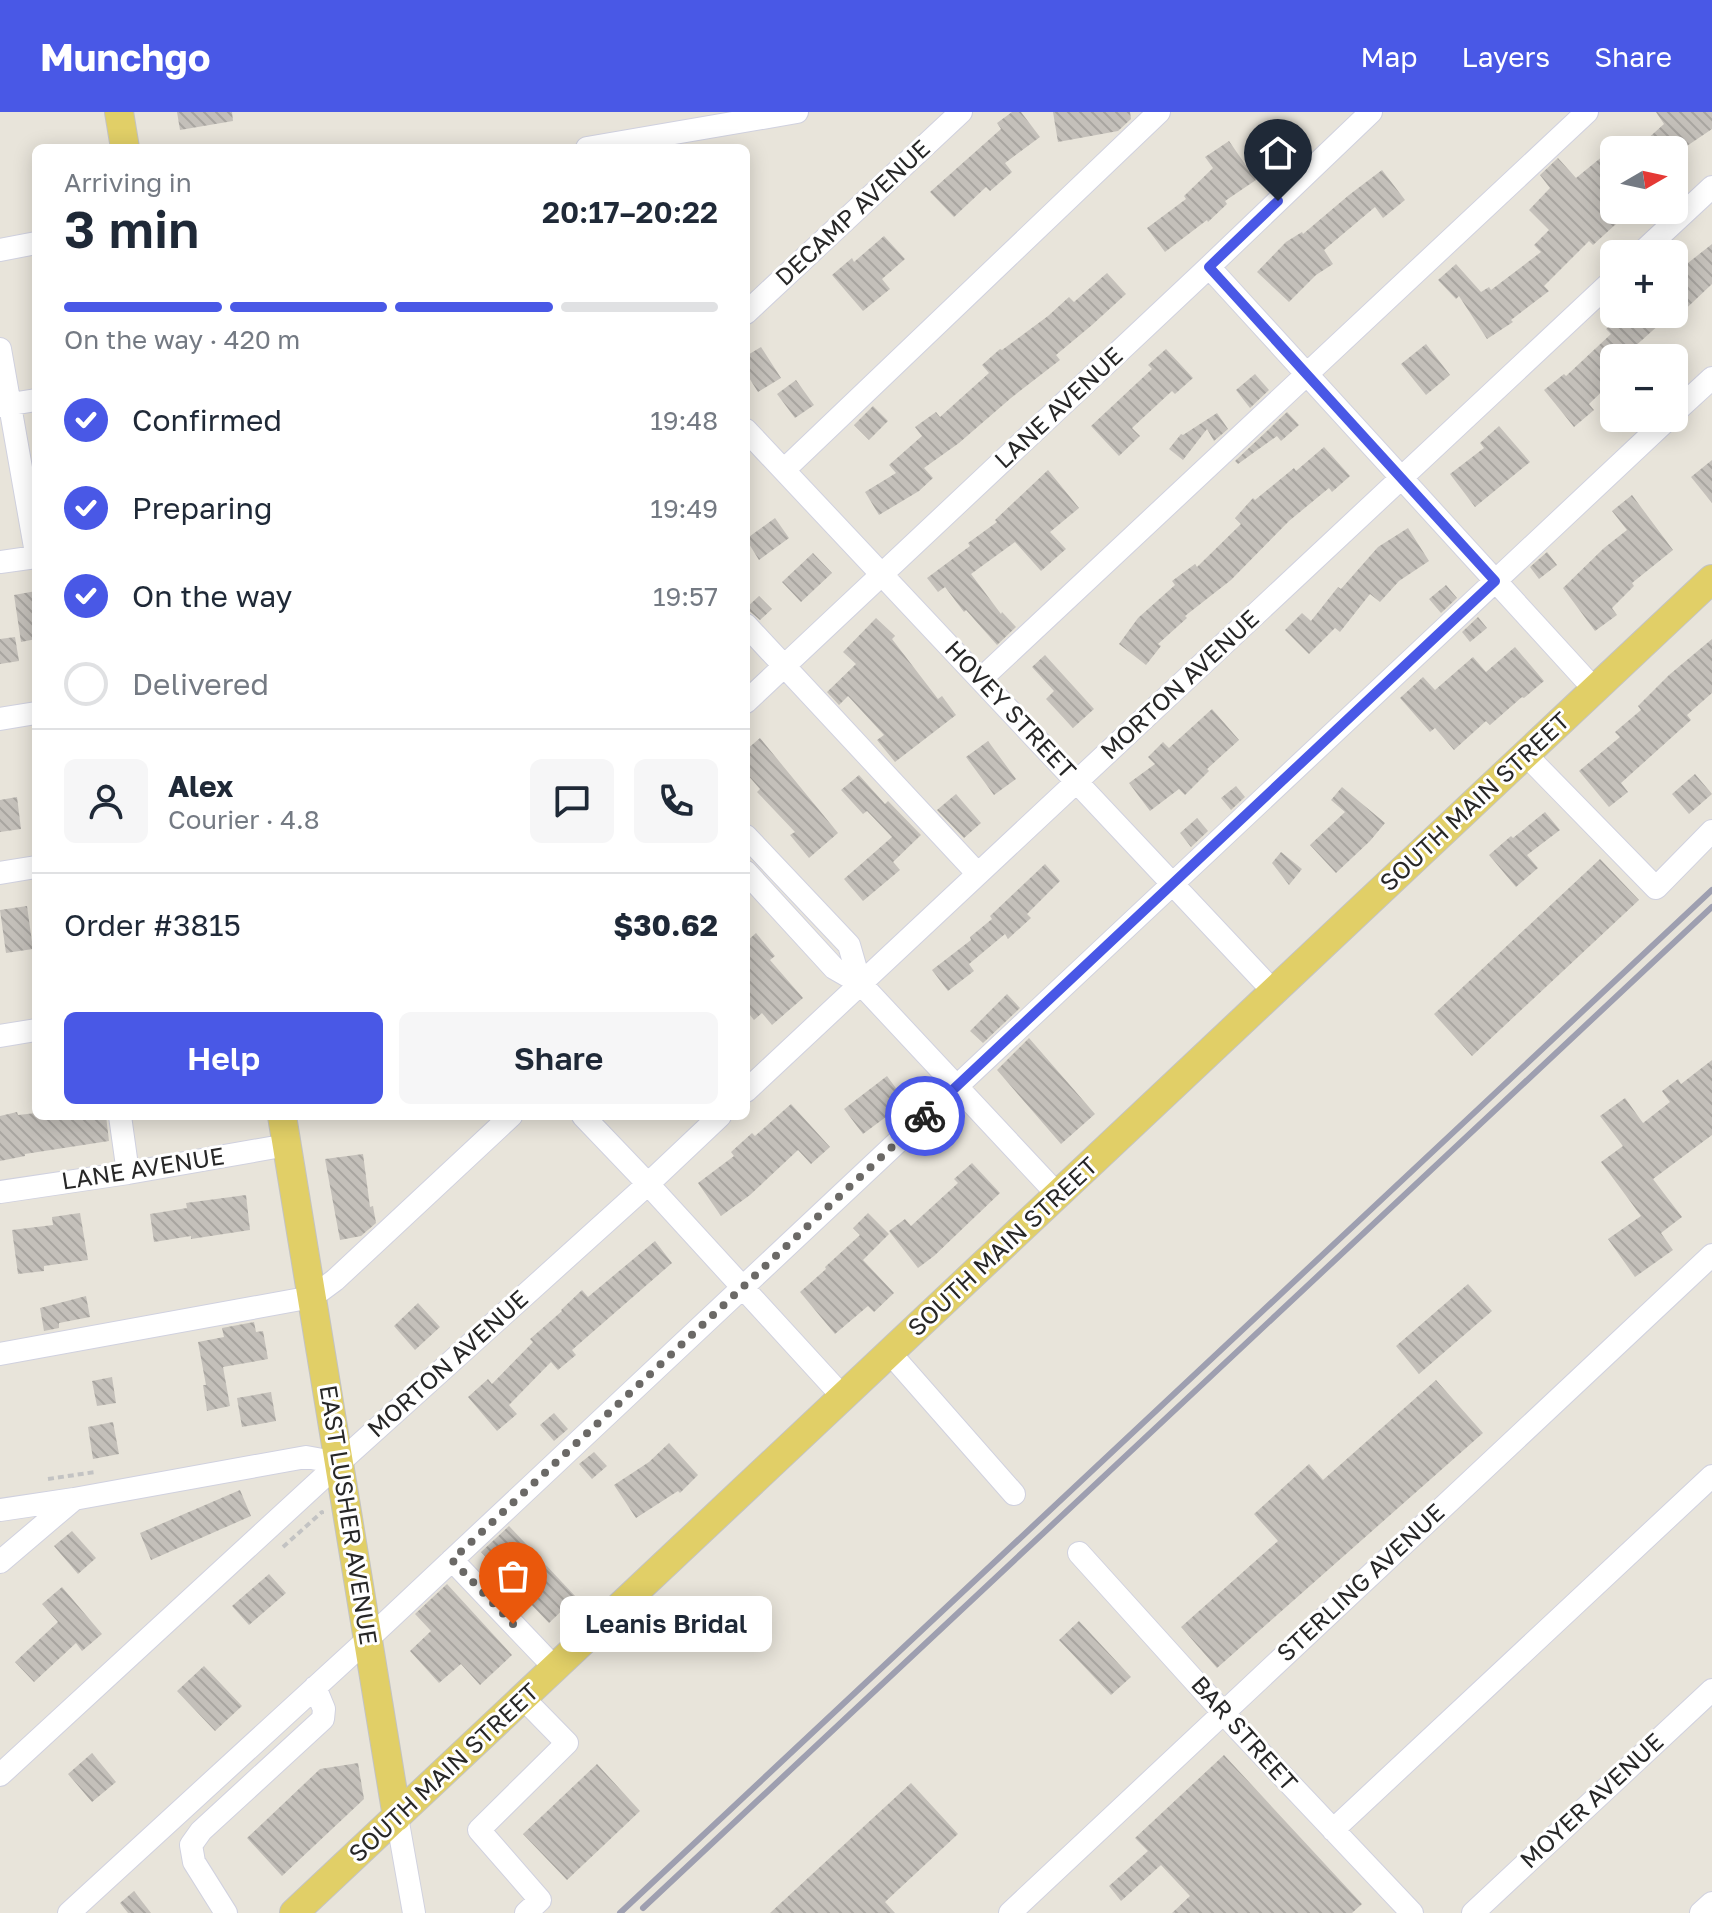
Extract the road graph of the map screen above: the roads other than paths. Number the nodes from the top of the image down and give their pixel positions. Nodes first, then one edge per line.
1 (119, 112) edge
2 (797, 112) edge
3 (961, 112) edge
4 (1159, 112) edge
5 (1371, 112) edge
6 (1587, 112) edge
7 (738, 117) edge
8 (124, 144) edge
9 (606, 144) edge
10 (1712, 187) edge
11 (1655, 240) edge
12 (32, 244) edge
13 (0, 250) edge
14 (1209, 267) junction
15 (1600, 292) edge
16 (750, 309) edge
17 (0, 349) edge
18 (1307, 374) junction
19 (1712, 378) edge
20 (1688, 400) edge
21 (32, 401) edge
22 (5, 406) edge
23 (1654, 432) edge
24 (750, 434) edge
25 (784, 470) junction
26 (1402, 479) junction
27 (32, 536) edge
28 (32, 556) edge
29 (0, 562) edge
30 (881, 573) junction
31 (1712, 579) edge
32 (1495, 581) junction
33 (750, 629) edge
34 (784, 666) junction
35 (981, 679) junction
36 (1595, 690) junction
37 (750, 698) edge
38 (32, 714) edge
39 (0, 719) edge
40 (1526, 755) junction
41 (1077, 782) junction
42 (1712, 831) edge
43 (750, 840) edge
44 (32, 868) edge
45 (0, 873) edge
46 (978, 874) junction
47 (750, 876) edge
48 (1173, 884) junction
49 (860, 983) junction
50 (1274, 992) junction
51 (32, 1031) edge
52 (0, 1036) edge
53 (750, 1082) edge
54 (956, 1087) junction
55 (121, 1120) edge
56 (507, 1120) edge
57 (587, 1120) edge
58 (716, 1120) edge
59 (289, 1127) edge
60 (128, 1173) junction
61 (648, 1184) junction
62 (0, 1192) edge
63 (1058, 1195) junction
64 (1712, 1255) edge
65 (742, 1287) junction
66 (312, 1297) junction
67 (890, 1353) junction
68 (0, 1354) edge
69 (843, 1397) junction
70 (339, 1463) junction
71 (1712, 1476) edge
72 (1014, 1494) dead end
73 (74, 1499) junction
74 (0, 1510) edge
75 (1079, 1553) dead end
76 (452, 1560) junction
77 (0, 1562) edge
78 (368, 1639) junction
79 (555, 1668) junction
80 (315, 1687) junction
81 (1712, 1690) edge
82 (523, 1698) junction
83 (1224, 1711) junction
84 (0, 1775) edge
85 (397, 1817) junction
86 (1333, 1830) junction
87 (1712, 1903) edge
88 (69, 1913) edge
89 (226, 1913) edge
90 (294, 1913) edge
91 (414, 1913) edge
92 (526, 1913) edge
93 (1010, 1913) edge
94 (1412, 1913) edge
95 (1473, 1913) edge
96 (1701, 1913) edge

1 - 8 main road
2 - 7 street
3 - 16 street, DECAMP AVENUE
4 - 25 street
5 - 14 street, LANE AVENUE
6 - 18 street
7 - 9 street
10 - 11 street
12 - 13 street
14 - 18 street
14 - 30 street, LANE AVENUE
15 - 26 street, MORTON AVENUE
17 - 22 street
18 - 26 street
18 - 35 street
19 - 20 street
21 - 22 street
22 - 27 street
23 - 32 street
24 - 25 street, HOVEY STREET
25 - 30 street, HOVEY STREET
26 - 32 street
26 - 41 street, MORTON AVENUE
28 - 29 street
30 - 34 street, LANE AVENUE
30 - 35 street, HOVEY STREET
31 - 36 main road, SOUTH MAIN STREET
32 - 36 street
32 - 48 street
33 - 34 street
34 - 37 street, LANE AVENUE
34 - 46 street
35 - 41 street, HOVEY STREET
36 - 40 main road, SOUTH MAIN STREET
38 - 39 street
40 - 42 street
40 - 50 main road, SOUTH MAIN STREET
41 - 46 street, MORTON AVENUE
41 - 48 street, HOVEY STREET
43 - 49 street
44 - 45 street
46 - 49 street, MORTON AVENUE
47 - 49 street
48 - 50 street, HOVEY STREET
48 - 54 street
49 - 53 street, MORTON AVENUE
49 - 54 street
50 - 63 main road, SOUTH MAIN STREET
51 - 52 street
54 - 63 street
54 - 65 street
55 - 60 street
56 - 66 street
57 - 61 street
58 - 61 street, MORTON AVENUE
59 - 60 street, LANE AVENUE
59 - 66 main road, EAST LUSHER AVENUE
60 - 62 street, LANE AVENUE
61 - 65 street
61 - 70 street, MORTON AVENUE
63 - 67 main road, SOUTH MAIN STREET
64 - 83 street, STERLING AVENUE
65 - 69 street
65 - 76 street
66 - 68 street
66 - 70 main road, EAST LUSHER AVENUE
67 - 69 main road, SOUTH MAIN STREET
67 - 72 street
69 - 79 main road, SOUTH MAIN STREET
70 - 73 street
70 - 78 main road, EAST LUSHER AVENUE
70 - 84 street, MORTON AVENUE
71 - 86 street
73 - 74 street
73 - 77 street
75 - 83 street, BAR STREET
76 - 78 street
76 - 79 street
78 - 80 street
78 - 85 main road, EAST LUSHER AVENUE
79 - 82 main road, SOUTH MAIN STREET
80 - 88 street
80 - 89 street
81 - 95 street, MOYER AVENUE
82 - 85 main road, SOUTH MAIN STREET
82 - 92 street
83 - 86 street, BAR STREET
83 - 93 street, STERLING AVENUE
85 - 90 main road, SOUTH MAIN STREET
85 - 91 street, EAST LUSHER AVENUE
86 - 94 street, BAR STREET
87 - 96 street

